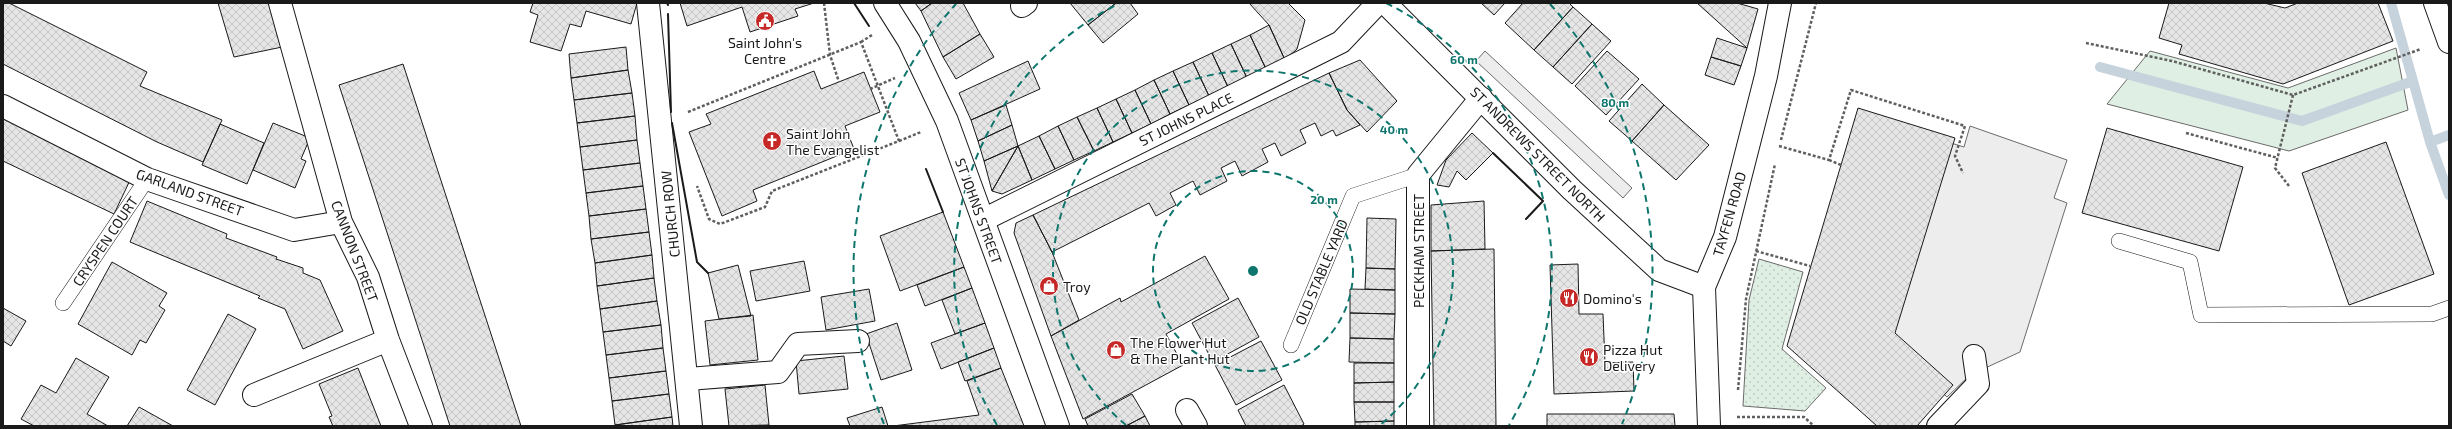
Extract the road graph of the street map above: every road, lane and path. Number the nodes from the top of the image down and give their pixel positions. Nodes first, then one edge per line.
1 (280, 3) edge
2 (648, 3) edge
3 (824, 3) edge
4 (885, 3) edge
5 (1378, 3) edge
6 (1385, 3) edge
7 (1780, 3) edge
8 (1816, 3) edge
9 (2435, 3) edge
10 (2448, 41) edge
11 (2086, 43) dead end
12 (830, 55) junction
13 (839, 82) dead end
14 (878, 86) junction
15 (870, 89) dead end
16 (2293, 95) junction
17 (1481, 98) junction
18 (3, 106) edge
19 (685, 114) dead end
20 (2186, 133) dead end
21 (1780, 146) junction
22 (1778, 154) dead end
23 (2278, 158) junction
24 (1829, 160) junction
25 (1776, 161) dead end
26 (1841, 165) dead end
27 (1963, 173) dead end
28 (1418, 175) junction
29 (147, 179) junction
30 (695, 181) dead end
31 (2289, 186) dead end
32 (983, 220) junction
33 (341, 222) junction
34 (2119, 241) dead end
35 (1756, 251) junction
36 (1810, 266) dead end
37 (1704, 287) junction
38 (63, 303) dead end
39 (2449, 308) edge
40 (388, 340) junction
41 (858, 341) dead end
42 (1291, 345) dead end
43 (1974, 356) dead end
44 (688, 380) junction
45 (1738, 394) dead end
46 (254, 395) dead end
47 (1737, 409) dead end
48 (1736, 417) junction
49 (1708, 422) edge
50 (1736, 422) dead end
51 (421, 426) edge
52 (691, 426) edge
53 (1058, 426) edge
54 (1418, 426) edge
55 (1814, 426) edge
56 (1938, 426) edge

1 - 33 street, CANNON STREET
2 - 44 street, CHURCH ROW
3 - 12 path
4 - 32 street, ST JOHNS STREET
5 - 32 street, ST JOHNS PLACE
6 - 17 street, ST ANDREWS STREET NORTH
7 - 37 street, TAYFEN ROAD
8 - 21 path
9 - 10 street
10 - 16 path
11 - 16 path
12 - 13 path
12 - 14 path
12 - 19 path
14 - 15 path
14 - 30 path
16 - 23 path
17 - 28 street, PECKHAM STREET
17 - 37 street, ST ANDREWS STREET NORTH
18 - 29 street, GARLAND STREET
20 - 23 path
21 - 22 path
21 - 24 path
23 - 31 path
24 - 26 path
24 - 27 path
25 - 35 path
28 - 42 lane, OLD STABLE YARD
28 - 54 street, PECKHAM STREET
29 - 33 street, GARLAND STREET
29 - 38 lane, CRYSPEN COURT
32 - 53 street, ST JOHNS STREET
33 - 40 street, CANNON STREET
34 - 39 lane
35 - 36 path
35 - 45 path
37 - 49 street, TAYFEN ROAD
40 - 46 street
40 - 51 street, CANNON STREET
41 - 44 street
43 - 56 street
44 - 52 street, CHURCH ROW
47 - 48 path
48 - 49 path
48 - 50 path
48 - 55 path

